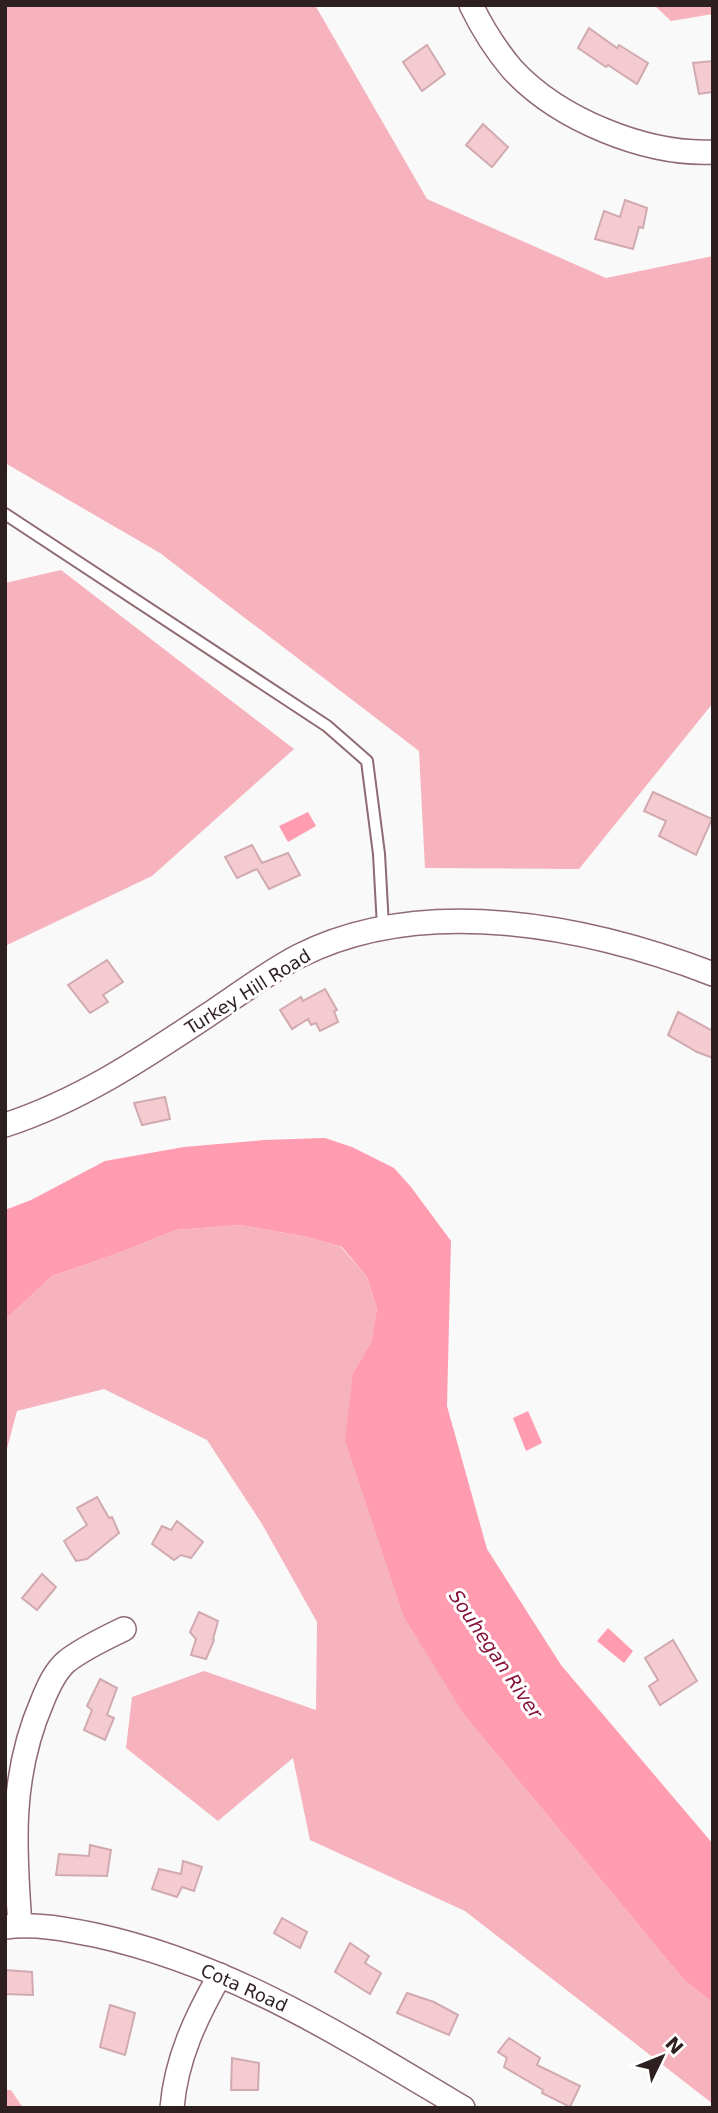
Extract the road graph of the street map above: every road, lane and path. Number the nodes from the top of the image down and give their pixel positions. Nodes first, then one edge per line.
1 (471, 5) edge
2 (713, 152) edge
3 (5, 513) edge
4 (383, 927) junction
5 (713, 974) edge
6 (5, 1125) edge
7 (124, 1629) dead end
8 (13, 1926) edge
9 (220, 1975) junction
10 (172, 2108) edge
11 (463, 2108) edge

1 - 2 street
3 - 4 lane
4 - 5 street, Turkey Hill Road
4 - 6 street, Turkey Hill Road
7 - 8 street
8 - 9 street, Cota Road
9 - 10 street
9 - 11 street, Cota Road

